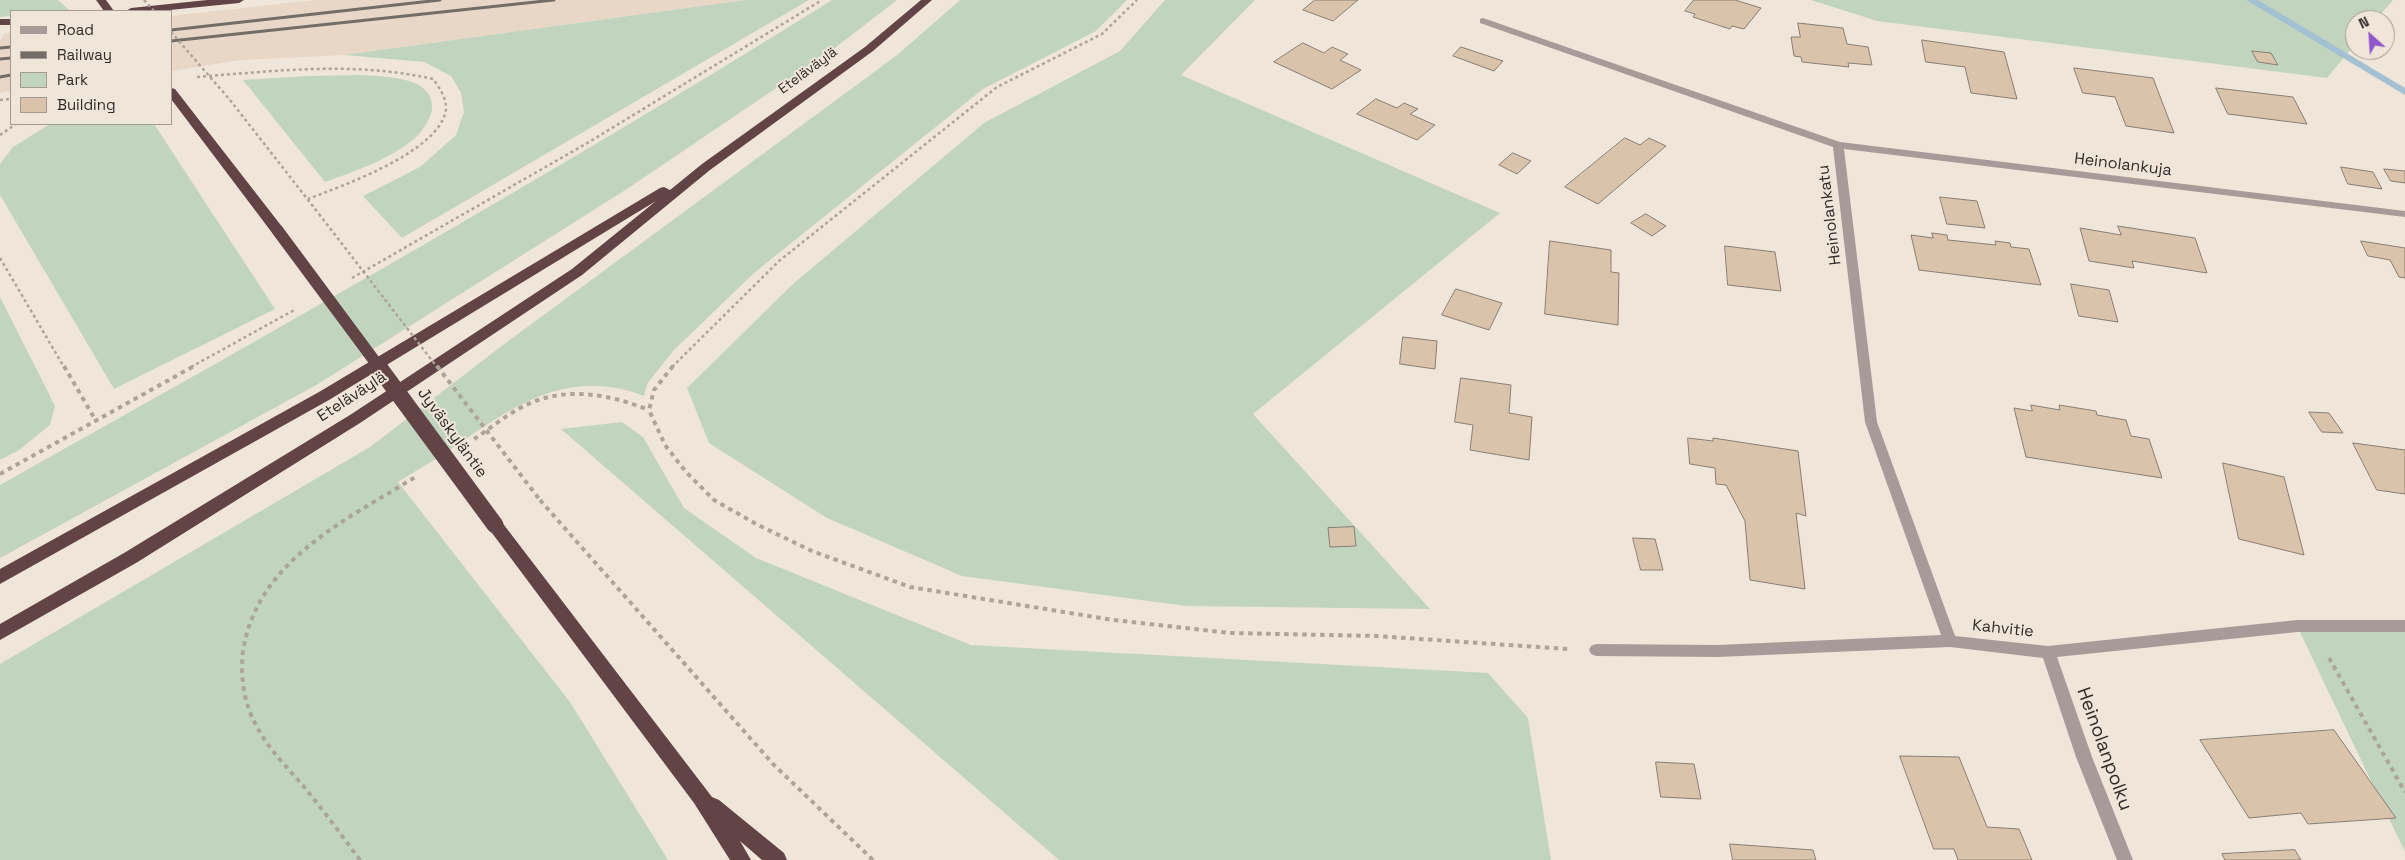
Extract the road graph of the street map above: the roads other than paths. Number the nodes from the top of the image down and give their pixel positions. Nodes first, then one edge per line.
1 (239, 0) edge
2 (927, 0) edge
3 (141, 10) edge
4 (1483, 21) dead end
5 (172, 92) edge
6 (1838, 145) junction
7 (706, 167) junction
8 (2405, 214) edge
9 (0, 577) edge
10 (2405, 626) edge
11 (0, 633) edge
12 (1950, 641) junction
13 (1596, 650) road end
14 (2048, 652) junction
15 (701, 796) junction
16 (741, 860) edge
17 (777, 860) edge
18 (2126, 860) edge

1 - 3 highway
2 - 7 highway, Eteläväylä
4 - 6 street, Heinolankatu
5 - 15 highway, Jyväskyläntie, bridge
6 - 8 street, Heinolankuja
6 - 12 street, Heinolankatu
7 - 9 highway, Eteläväylä
7 - 11 highway, Eteläväylä
10 - 14 street, Kahvitie
12 - 13 street, Kahvitie
12 - 14 street, Kahvitie
14 - 18 street, Heinolanpolku
15 - 16 highway, Jyväskyläntie
15 - 17 highway, Jyväskyläntie

